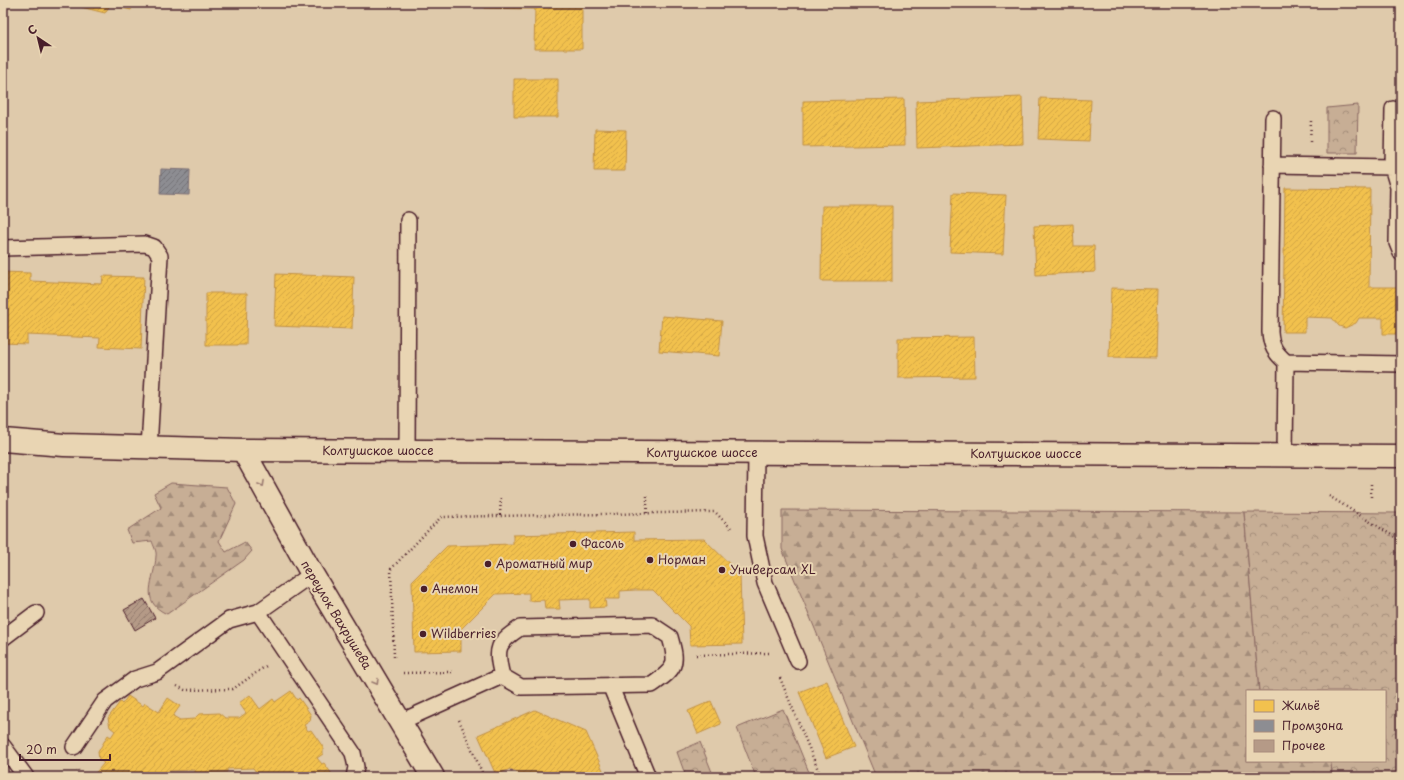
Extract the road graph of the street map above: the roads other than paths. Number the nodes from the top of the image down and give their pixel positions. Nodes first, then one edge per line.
1 (1393, 109) dead end
2 (1273, 118) dead end
3 (1272, 165) junction
4 (1392, 167) junction
5 (408, 220) dead end
6 (3, 248) edge
7 (1401, 253) edge
8 (1286, 362) junction
9 (1401, 364) edge
10 (3, 440) edge
11 (149, 448) junction
12 (243, 450) junction
13 (407, 451) junction
14 (756, 453) junction
15 (1285, 456) junction
16 (1401, 456) edge
17 (312, 574) junction
18 (258, 612) junction
19 (36, 613) dead end
20 (3, 638) edge
21 (798, 661) dead end
22 (502, 676) junction
23 (610, 685) junction
24 (400, 722) junction
25 (3, 746) edge
26 (74, 747) dead end
27 (26, 777) edge
28 (354, 777) edge
29 (433, 777) edge
30 (648, 777) edge

1 - 4 lane
2 - 3 lane
3 - 4 lane
3 - 8 lane
4 - 7 lane
5 - 13 lane
6 - 11 lane
8 - 9 lane
8 - 15 lane
10 - 11 main road, Колтушское шоссе
11 - 12 main road, Колтушское шоссе
12 - 13 main road, Колтушское шоссе
12 -> 17 main road, переулок Вахрушева
13 - 14 main road, Колтушское шоссе
14 - 15 main road, Колтушское шоссе
14 - 21 lane
15 - 16 main road, Колтушское шоссе
17 - 18 lane
17 -> 24 main road, переулок Вахрушева
18 - 26 lane
18 - 28 lane
19 - 20 lane
22 - 23 lane
22 - 23 lane
22 - 24 lane
23 - 30 lane
24 - 29 main road, переулок Вахрушева
25 - 27 lane

